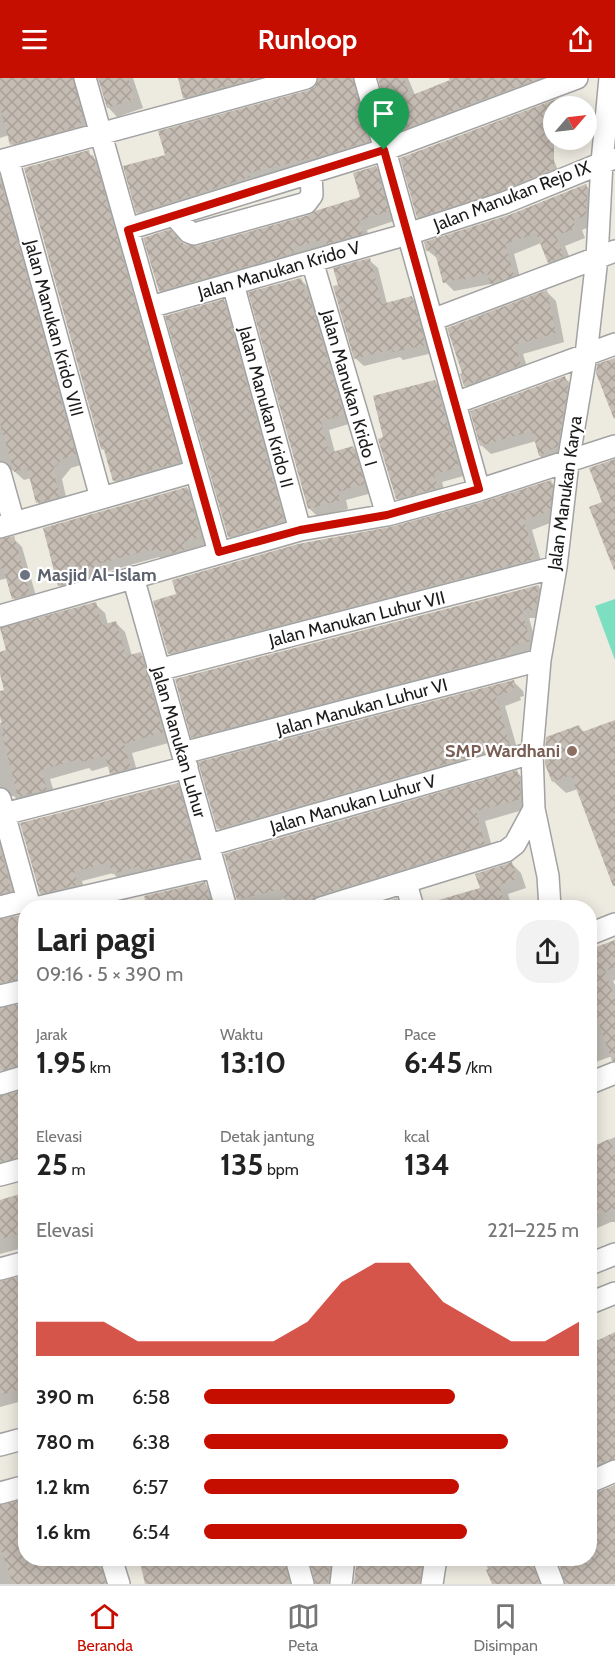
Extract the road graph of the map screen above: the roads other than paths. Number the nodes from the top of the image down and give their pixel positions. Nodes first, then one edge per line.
1 (85, 78) edge
2 (306, 78) edge
3 (365, 78) edge
4 (577, 78) edge
5 (610, 78) edge
6 (101, 133) junction
7 (384, 150) junction
8 (4, 160) edge
9 (609, 160) edge
10 (128, 230) junction
11 (408, 234) junction
12 (606, 254) edge
13 (312, 261) junction
14 (232, 284) junction
15 (150, 307) junction
16 (432, 320) junction
17 (615, 345) edge
18 (586, 355) junction
19 (455, 403) junction
20 (615, 446) edge
21 (568, 463) junction
22 (196, 471) junction
23 (0, 473) edge
24 (479, 489) junction
25 (101, 498) junction
26 (387, 515) junction
27 (7, 525) edge
28 (300, 530) junction
29 (219, 552) junction
30 (556, 567) junction
31 (133, 577) junction
32 (0, 616) edge
33 (540, 660) junction
34 (158, 670) junction
35 (532, 753) junction
36 (185, 760) junction
37 (1, 809) edge
38 (534, 809) junction
39 (209, 845) junction
40 (214, 867) junction
41 (406, 883) junction
42 (30, 900) edge
43 (56, 900) edge
44 (224, 900) edge
45 (348, 900) edge
46 (411, 900) edge
47 (550, 900) edge
48 (18, 906) edge
49 (0, 907) edge
50 (615, 924) edge
51 (597, 931) edge
52 (18, 992) edge
53 (0, 996) edge
54 (615, 1073) edge
55 (18, 1078) edge
56 (597, 1080) edge
57 (0, 1084) edge
58 (18, 1170) edge
59 (0, 1175) edge
60 (615, 1254) edge
61 (597, 1261) edge
62 (18, 1264) edge
63 (0, 1269) edge
64 (615, 1293) edge
65 (597, 1300) edge
66 (18, 1440) edge
67 (0, 1445) edge
68 (615, 1471) edge
69 (597, 1479) edge
70 (18, 1488) edge
71 (0, 1493) edge
72 (113, 1566) edge
73 (298, 1566) edge
74 (343, 1566) edge
75 (435, 1566) edge
76 (546, 1566) edge
77 (118, 1584) edge
78 (303, 1584) edge
79 (341, 1584) edge
80 (432, 1584) edge
81 (553, 1584) edge

1 - 6 street
2 - 6 street
3 - 7 street
4 - 7 street
5 - 9 street, Jalan Manukan Karya
6 - 8 street
6 - 10 street
7 - 10 street
7 - 11 street
8 - 25 street, Jalan Manukan Krido VIII
9 - 11 street, Jalan Manukan Rejo IX
9 - 12 street, Jalan Manukan Karya
10 - 15 street
11 - 13 street, Jalan Manukan Krido V
11 - 16 street
12 - 16 street
12 - 18 street, Jalan Manukan Karya
13 - 14 street, Jalan Manukan Krido V
13 - 26 street, Jalan Manukan Krido I
14 - 15 street, Jalan Manukan Krido V
14 - 28 street, Jalan Manukan Krido II
15 - 22 street
16 - 19 street
17 - 18 street
18 - 19 street
18 - 21 street, Jalan Manukan Karya
19 - 24 street
20 - 21 street
21 - 24 street
21 - 30 street, Jalan Manukan Karya
22 - 25 street
22 - 29 street
23 - 27 street
24 - 26 street
25 - 27 street
26 - 28 street
28 - 29 street
29 - 31 street
30 - 33 street, Jalan Manukan Karya
30 - 34 street, Jalan Manukan Luhur VII
31 - 32 street
31 - 34 street, Jalan Manukan Luhur
33 - 35 street, Jalan Manukan Karya
33 - 36 street, Jalan Manukan Luhur VI
34 - 36 street, Jalan Manukan Luhur
35 - 38 street, Jalan Manukan Karya
35 - 39 street, Jalan Manukan Luhur V
36 - 37 street, Jalan Manukan Luhur VI
36 - 39 street, Jalan Manukan Luhur
37 - 42 street
38 - 41 street
38 - 47 street, Jalan Manukan Karya
39 - 40 street, Jalan Manukan Luhur
40 - 43 street
40 - 44 street, Jalan Manukan Luhur
41 - 45 street
41 - 46 street
48 - 49 street
50 - 51 street
52 - 53 street
54 - 56 street
55 - 57 street
58 - 59 street
60 - 61 street
62 - 63 street
64 - 65 street
66 - 67 street
68 - 69 street
70 - 71 street
72 - 77 street
73 - 78 street
74 - 79 street
75 - 80 street
76 - 81 street

